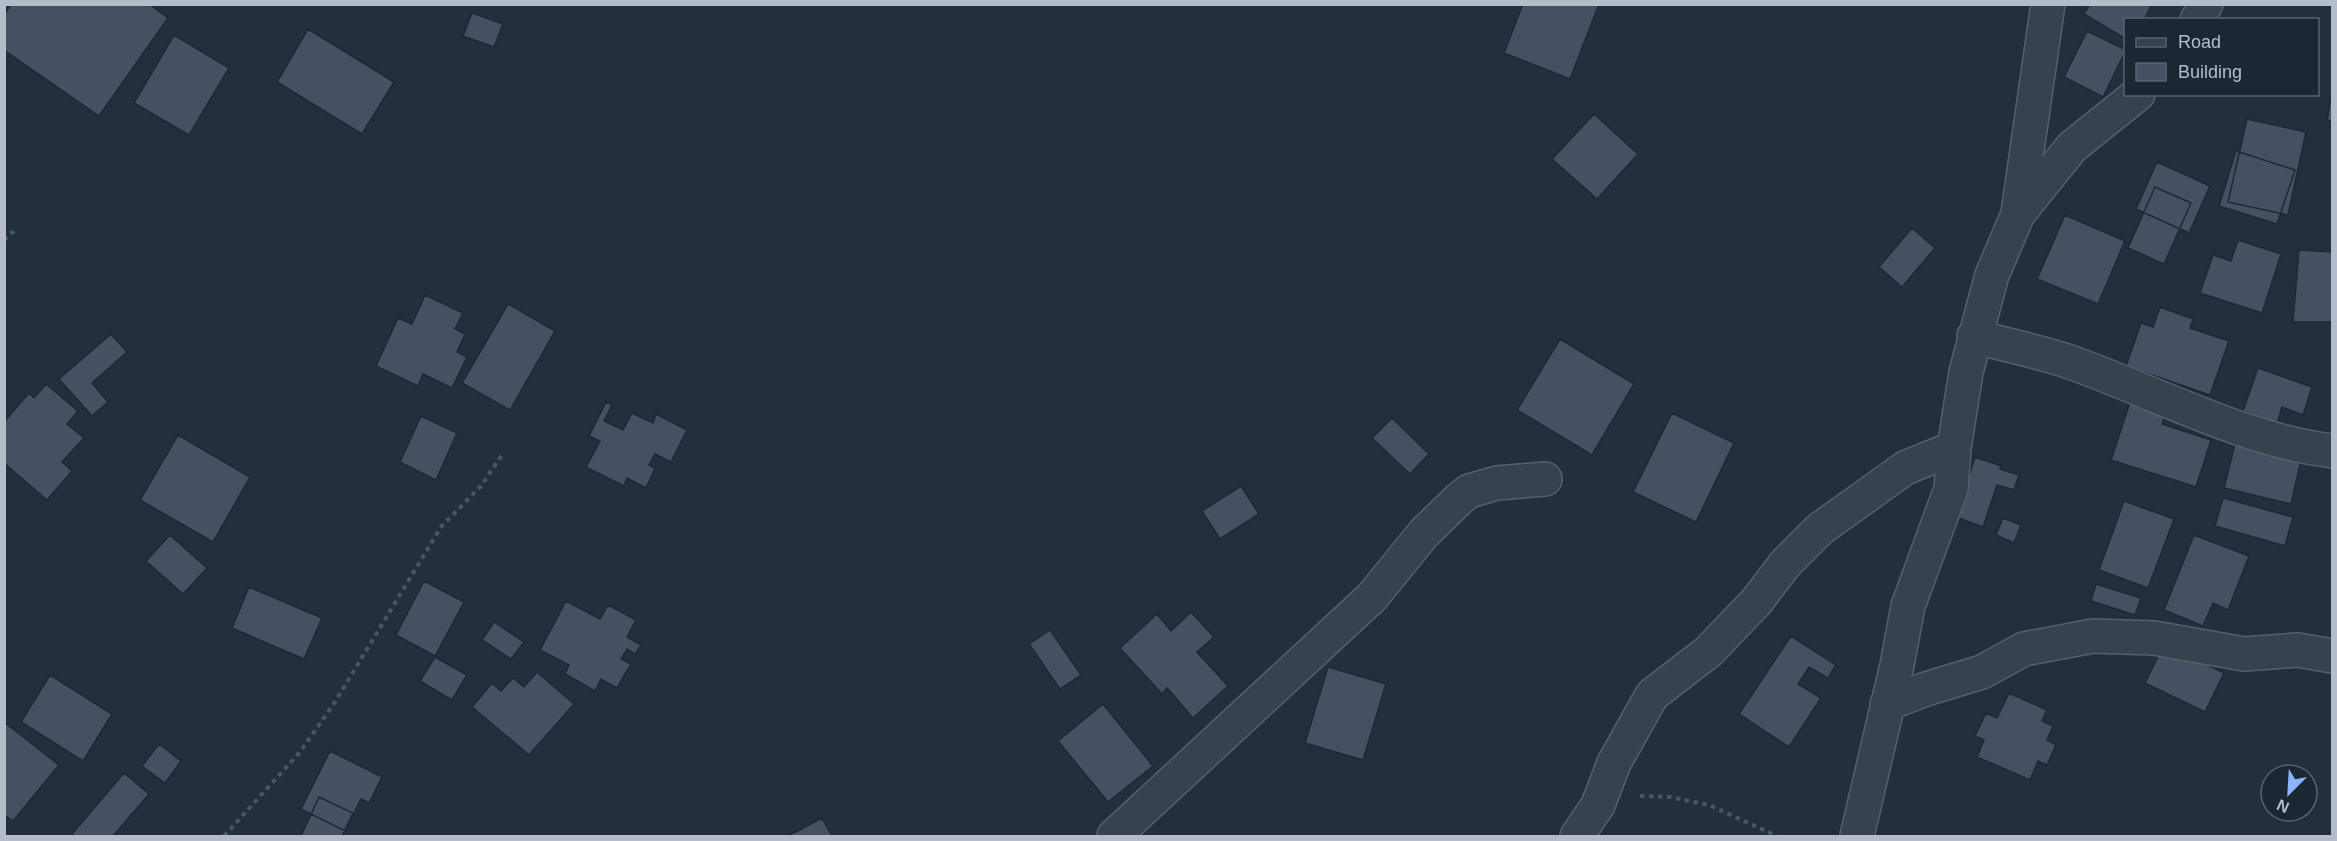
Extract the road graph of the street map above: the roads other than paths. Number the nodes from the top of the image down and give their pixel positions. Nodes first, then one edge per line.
1 (2048, 4) edge
2 (2206, 4) edge
3 (2198, 18) edge
4 (2136, 96) edge
5 (2018, 214) junction
6 (1974, 336) junction
7 (1954, 448) junction
8 (2332, 451) edge
9 (1545, 479) dead end
10 (2332, 656) edge
11 (1887, 704) junction
12 (1114, 837) edge
13 (1577, 837) edge
14 (1857, 837) edge

1 - 5 street
2 - 3 street
4 - 5 street
5 - 6 street
6 - 7 street
6 - 8 street
7 - 11 street
7 - 13 street
9 - 12 street
10 - 11 street
11 - 14 street

